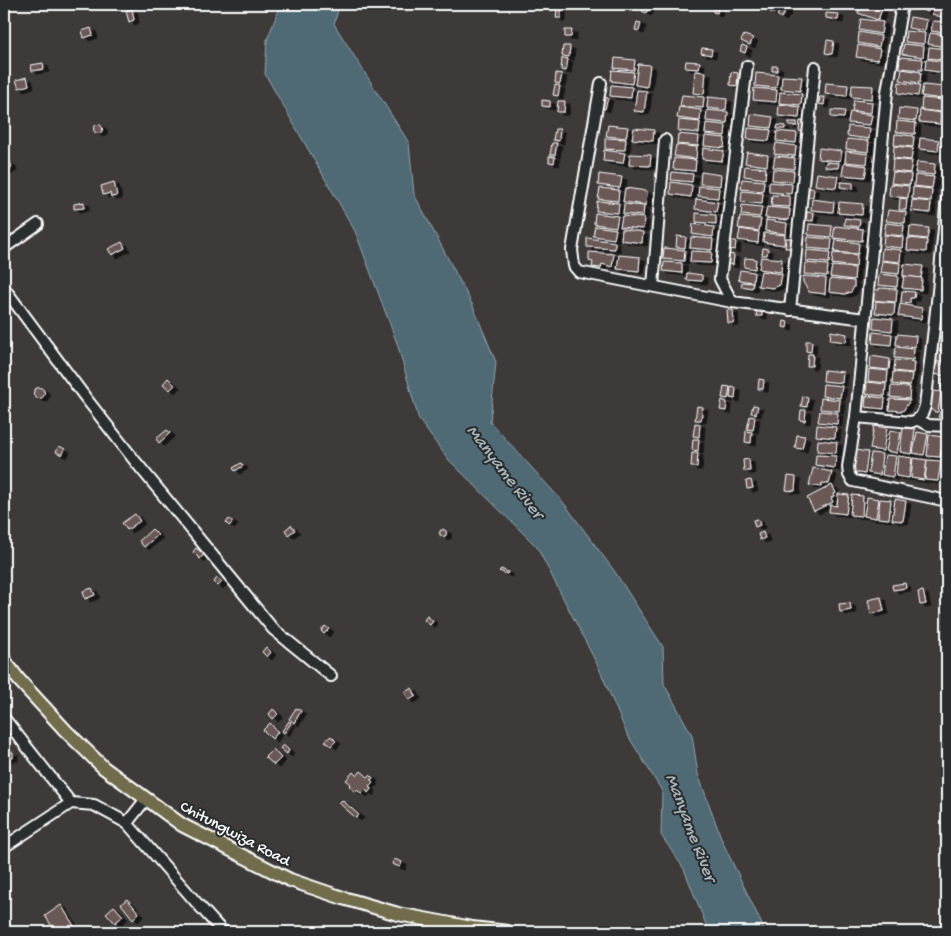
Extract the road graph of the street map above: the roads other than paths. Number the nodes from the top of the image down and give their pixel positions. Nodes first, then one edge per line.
1 (902, 4) edge
2 (747, 66) dead end
3 (815, 67) dead end
4 (601, 83) dead end
5 (665, 140) dead end
6 (947, 197) edge
7 (38, 224) dead end
8 (4, 248) edge
9 (653, 286) junction
10 (4, 288) edge
11 (732, 302) junction
12 (790, 310) junction
13 (865, 319) junction
14 (856, 417) junction
15 (918, 420) junction
16 (947, 426) edge
17 (947, 501) edge
18 (4, 660) edge
19 (331, 676) dead end
20 (4, 718) edge
21 (146, 799) junction
22 (71, 802) junction
23 (127, 823) junction
24 (4, 847) edge
25 (223, 932) edge
26 (508, 932) edge

1 - 13 street
2 - 11 street
3 - 12 street
4 - 9 street
5 - 9 street
6 - 15 street
7 - 8 street
9 - 11 street
10 - 19 street
11 - 12 street
12 - 13 street
13 - 14 street
14 - 15 street
14 - 17 street
15 - 16 street
18 - 21 main road, Chitungwiza Road
20 - 22 street
21 - 23 street
21 - 26 main road, Chitungwiza Road
22 - 23 street
22 - 24 street
23 - 25 street

